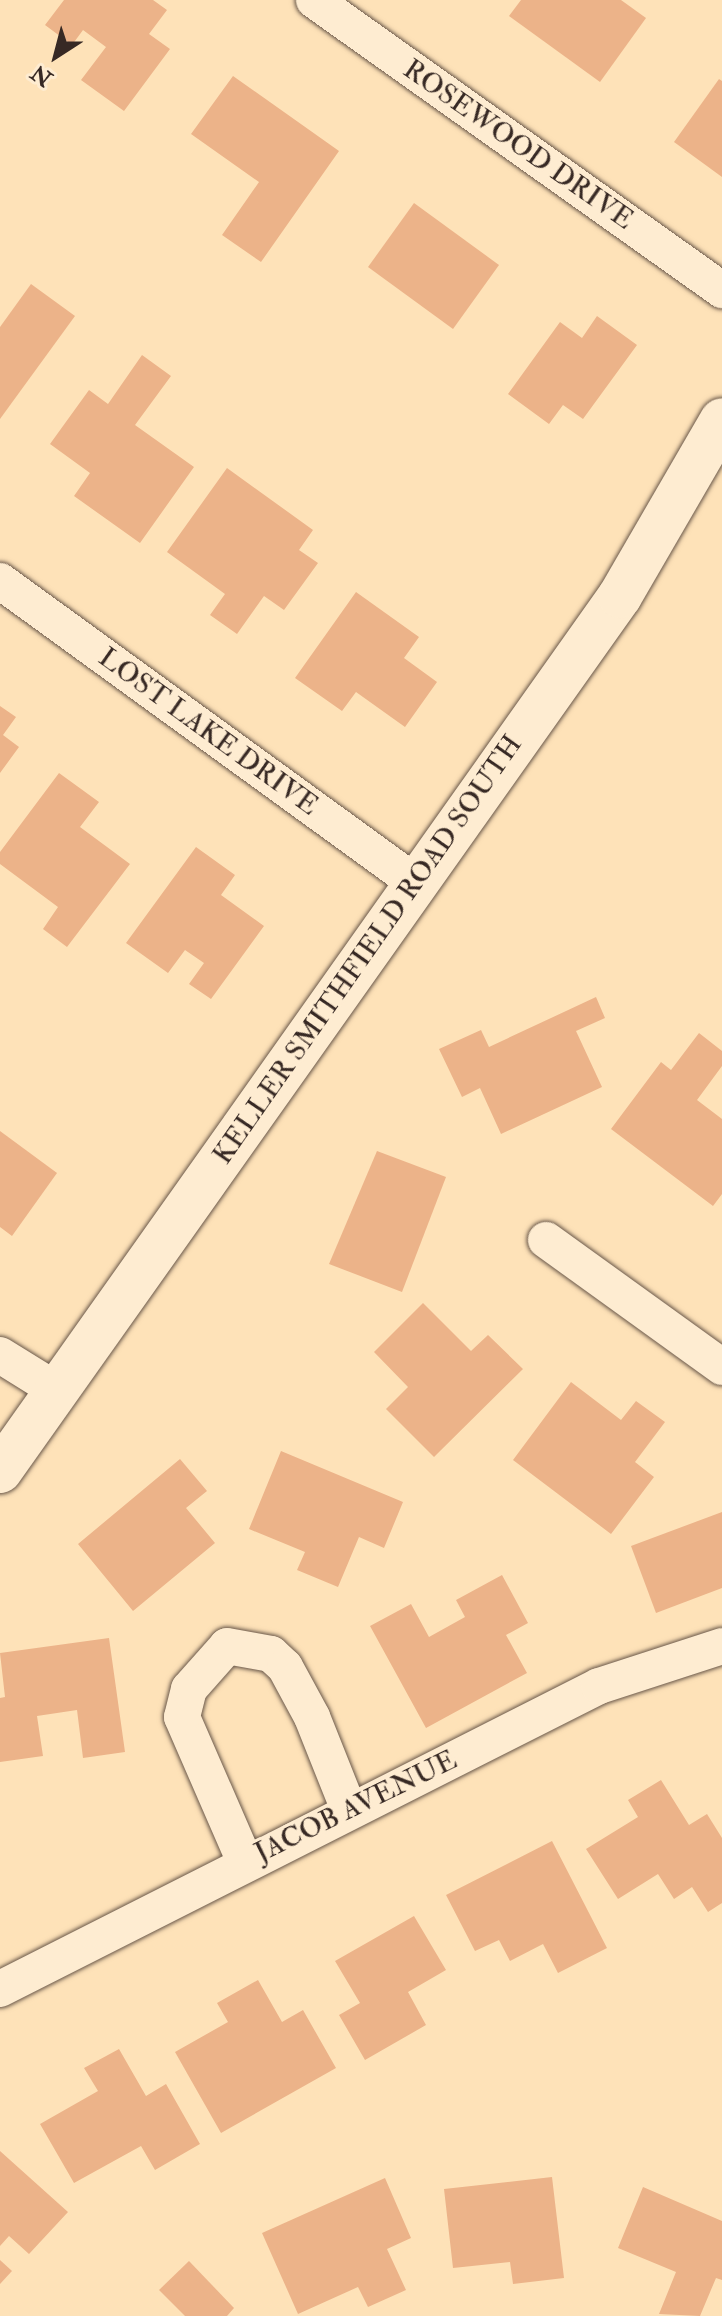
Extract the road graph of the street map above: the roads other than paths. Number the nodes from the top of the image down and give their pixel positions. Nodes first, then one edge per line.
1 (314, 0) edge
2 (722, 290) edge
3 (722, 420) edge
4 (0, 581) edge
5 (416, 883) junction
6 (546, 1240) dead end
7 (0, 1355) edge
8 (722, 1367) edge
9 (58, 1391) junction
10 (0, 1471) edge
11 (722, 1646) edge
12 (349, 1810) junction
13 (245, 1862) junction
14 (0, 1989) edge

1 - 2 street, ROSEWOOD DRIVE
3 - 5 main road, KELLER SMITHFIELD ROAD SOUTH
4 - 5 street, LOST LAKE DRIVE
5 - 9 main road, KELLER SMITHFIELD ROAD SOUTH
6 - 8 street
7 - 9 street
9 - 10 main road, KELLER SMITHFIELD ROAD SOUTH
11 - 12 street, JACOB AVENUE
12 - 13 street, JACOB AVENUE
12 - 13 street
13 - 14 street, JACOB AVENUE

